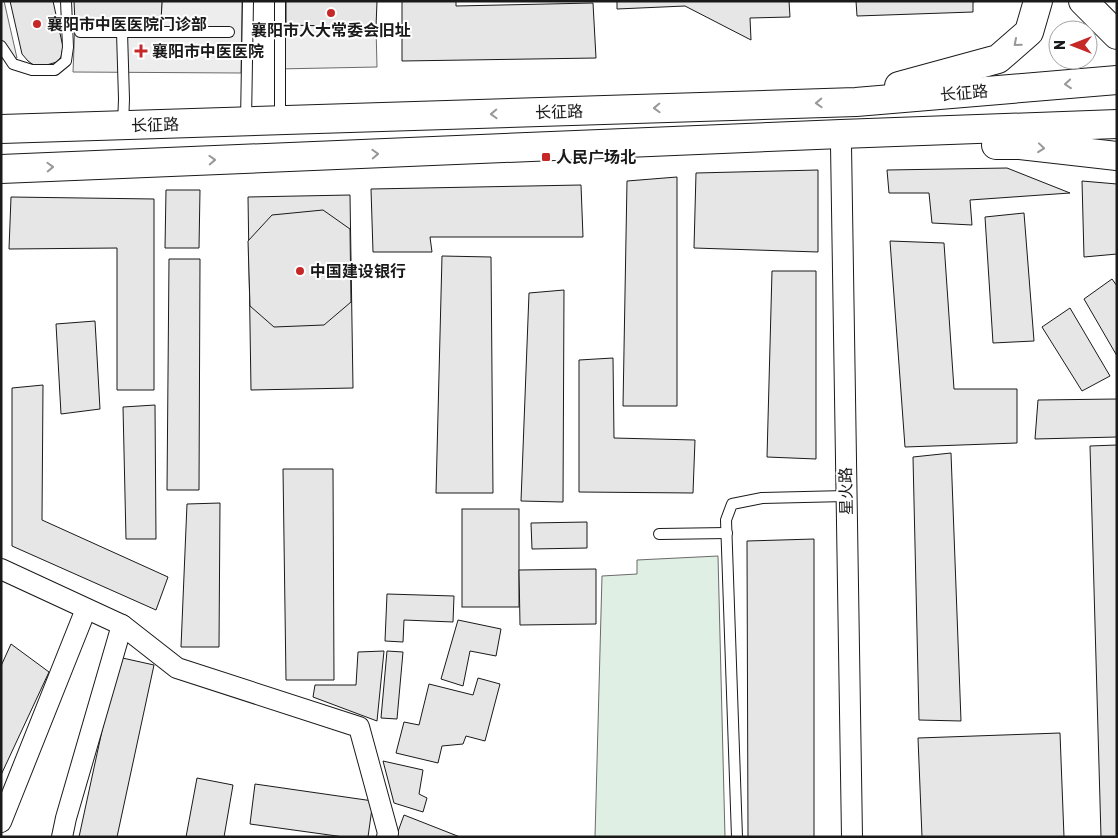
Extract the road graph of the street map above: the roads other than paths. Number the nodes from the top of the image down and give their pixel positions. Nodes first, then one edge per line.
1 (66, 1) edge
2 (248, 1) edge
3 (280, 1) edge
4 (1038, 1) edge
5 (1083, 1) edge
6 (80, 32) dead end
7 (122, 32) junction
8 (229, 32) dead end
9 (1117, 35) edge
10 (1, 46) edge
11 (1117, 80) edge
12 (856, 102) junction
13 (280, 121) junction
14 (246, 122) junction
15 (1117, 124) edge
16 (123, 126) junction
17 (1, 130) edge
18 (730, 139) junction
19 (841, 145) junction
20 (1117, 156) edge
21 (1, 169) edge
22 (846, 496) junction
23 (727, 533) junction
24 (660, 534) dead end
25 (1, 569) edge
26 (86, 609) junction
27 (122, 625) junction
28 (1, 822) edge
29 (62, 837) edge
30 (387, 837) edge
31 (736, 837) edge
32 (852, 837) edge

1 - 10 lane
2 - 14 lane
3 - 13 lane
4 -> 12 main road
5 - 9 main road
6 - 7 lane
7 - 8 lane
7 - 16 lane
11 -> 12 main road, 长征路
12 -> 13 main road, 长征路
13 - 14 main road, 长征路
14 - 16 main road, 长征路
15 - 18 main road, 长征路
16 - 17 main road, 长征路
18 - 19 main road
21 -> 18 main road, 长征路
19 -> 20 main road
19 - 22 street, 星火路
22 - 23 lane
22 - 32 street, 星火路
23 - 24 lane
23 - 31 lane
25 - 26 street
26 - 27 street
26 - 28 street
27 - 29 street
27 - 30 street

